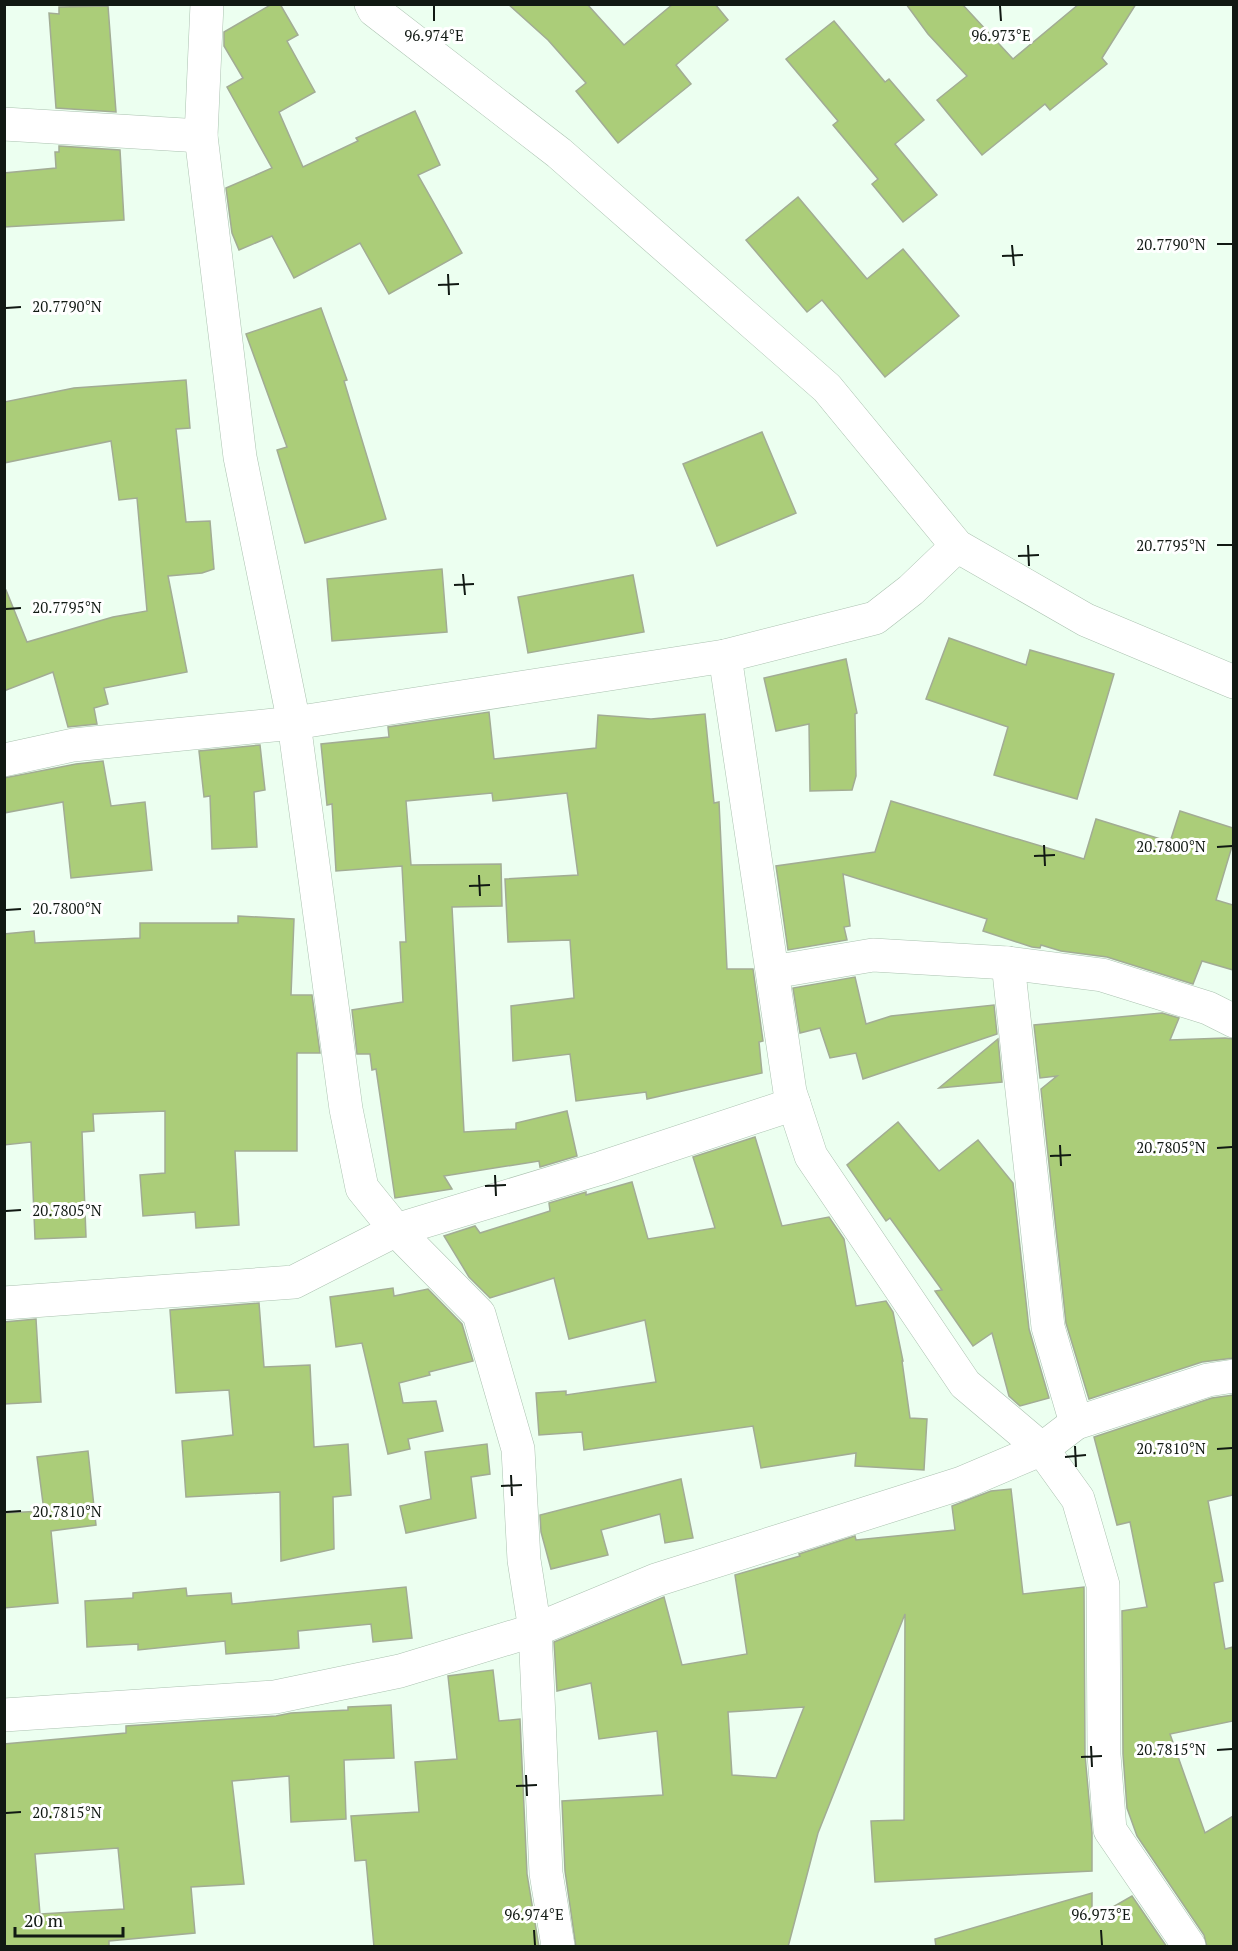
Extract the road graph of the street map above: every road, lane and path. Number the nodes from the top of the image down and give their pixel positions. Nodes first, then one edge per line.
1 (207, 4) edge
2 (371, 4) edge
3 (4, 124) edge
4 (201, 136) junction
5 (957, 546) junction
6 (725, 656) junction
7 (1233, 682) edge
8 (294, 723) junction
9 (4, 760) edge
10 (1008, 963) junction
11 (772, 972) junction
12 (1233, 1021) edge
13 (794, 1104) junction
14 (396, 1230) junction
15 (4, 1303) edge
16 (1233, 1377) edge
17 (1076, 1423) junction
18 (1042, 1449) junction
19 (535, 1630) junction
20 (4, 1714) edge
21 (558, 1947) edge
22 (1189, 1947) edge

1 - 4 street
2 - 5 street
3 - 4 street
4 - 8 street
5 - 6 street
5 - 7 street
6 - 8 street
6 - 11 street
8 - 9 street
8 - 14 street
10 - 11 street
10 - 12 street
10 - 17 street
11 - 13 street
13 - 14 street
13 - 18 street
14 - 15 street
14 - 19 street
16 - 17 street
17 - 18 street
18 - 19 street
18 - 22 street
19 - 20 street
19 - 21 street

